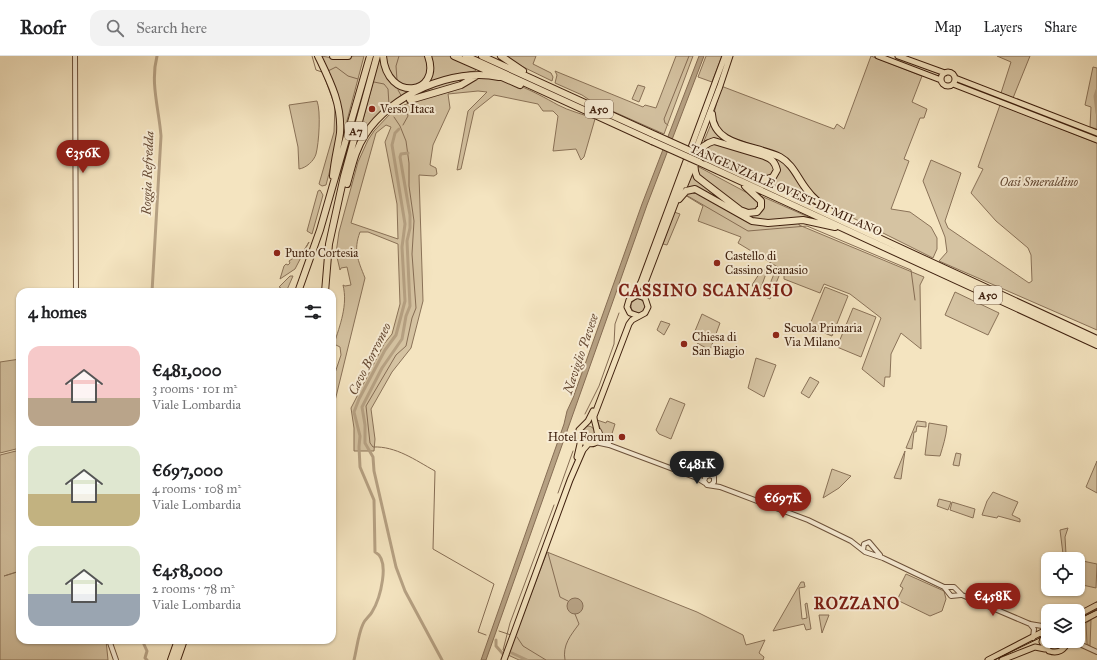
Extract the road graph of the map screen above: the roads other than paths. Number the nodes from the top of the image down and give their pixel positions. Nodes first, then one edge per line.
1 (75, 56) edge
2 (318, 56) edge
3 (333, 56) edge
4 (348, 56) edge
5 (366, 56) edge
6 (370, 56) edge
7 (377, 56) edge
8 (383, 56) edge
9 (428, 56) edge
10 (454, 56) edge
11 (466, 56) edge
12 (482, 56) edge
13 (491, 56) edge
14 (501, 56) edge
15 (725, 56) edge
16 (730, 56) edge
17 (878, 56) edge
18 (898, 56) edge
19 (523, 71) junction
20 (945, 73) junction
21 (476, 76) dead end
22 (498, 76) junction
23 (955, 78) junction
24 (941, 80) junction
25 (543, 84) junction
26 (953, 84) junction
27 (720, 86) junction
28 (553, 97) junction
29 (712, 114) junction
30 (1097, 133) edge
31 (653, 138) junction
32 (1097, 140) edge
33 (342, 157) junction
34 (697, 159) junction
35 (730, 172) junction
36 (347, 184) junction
37 (331, 192) junction
38 (679, 199) junction
39 (338, 206) junction
40 (847, 222) junction
41 (850, 231) junction
42 (664, 234) junction
43 (76, 288) edge
44 (300, 288) edge
45 (324, 288) edge
46 (634, 295) junction
47 (645, 298) junction
48 (628, 311) junction
49 (639, 316) junction
50 (1097, 339) edge
51 (1097, 345) edge
52 (584, 424) junction
53 (596, 426) junction
54 (599, 432) junction
55 (579, 436) junction
56 (590, 443) junction
57 (609, 445) junction
58 (573, 473) junction
59 (706, 476) junction
60 (697, 478) junction
61 (715, 478) junction
62 (705, 483) junction
63 (711, 485) junction
64 (720, 487) junction
65 (851, 542) junction
66 (864, 544) junction
67 (873, 547) junction
68 (863, 550) junction
69 (868, 553) junction
70 (883, 558) junction
71 (944, 587) junction
72 (950, 587) junction
73 (957, 590) junction
74 (948, 593) junction
75 (962, 595) junction
76 (955, 596) junction
77 (1097, 605) edge
78 (1085, 611) edge
79 (1097, 613) edge
80 (1085, 619) edge
81 (1030, 624) junction
82 (1041, 627) edge
83 (1040, 634) junction
84 (1033, 638) junction
85 (1041, 638) edge
86 (110, 644) edge
87 (177, 644) edge
88 (183, 644) edge
89 (1085, 646) edge
90 (1065, 648) edge
91 (1045, 649) joint
92 (1097, 652) edge
93 (116, 660) edge
94 (171, 660) edge
95 (177, 660) edge
96 (504, 660) edge
97 (988, 660) edge
98 (1002, 660) edge

1 - 43 street
2 - 37 highway
3 - 4 highway
5 - 33 highway, A7
6 - 33 highway, A7
7 - 39 highway, A7
8 - 9 highway
10 - 22 highway
11 - 28 highway, TANGENZIALE OVEST DI MILANO / A50
12 - 25 highway, TANGENZIALE OVEST DI MILANO / A50
13 - 19 highway
14 - 19 highway
15 - 46 main road
16 - 27 main road
17 - 24 main road
18 - 20 main road
19 - 25 highway
20 - 23 main road
20 - 24 main road
21 - 36 highway
22 - 28 highway
22 - 36 highway
23 - 26 main road
23 - 30 main road
24 - 26 main road
25 - 31 highway, TANGENZIALE OVEST DI MILANO / A50
26 - 32 main road
27 - 29 main road
27 - 42 main road
28 - 31 highway, TANGENZIALE OVEST DI MILANO / A50
29 - 34 main road
29 - 40 highway
31 - 34 highway, TANGENZIALE OVEST DI MILANO / A50, bridge
31 - 35 highway, TANGENZIALE OVEST DI MILANO / A50, bridge
33 - 37 highway, A7
34 - 35 highway, TANGENZIALE OVEST DI MILANO / A50
34 - 35 highway
34 - 35 highway
34 - 38 main road
35 - 40 highway, TANGENZIALE OVEST DI MILANO / A50
35 - 41 highway, TANGENZIALE OVEST DI MILANO / A50
36 - 39 highway
37 - 44 highway, A7
38 - 41 highway
38 - 42 main road
39 - 45 highway, A7
40 - 50 highway, TANGENZIALE OVEST DI MILANO / A50
41 - 51 highway, TANGENZIALE OVEST DI MILANO / A50
42 - 47 main road
46 - 47 main road
46 - 48 main road
47 - 49 main road
48 - 49 main road
48 - 52 main road
49 - 53 main road
52 - 53 main road
52 - 55 main road
53 - 54 main road
54 - 56 main road
54 - 57 street
55 - 56 main road
55 - 58 main road
56 - 57 street
56 - 58 main road
57 - 60 street
58 - 96 main road
59 - 60 street
59 - 61 street
59 - 62 street
60 - 62 street
61 - 63 street
61 - 64 street
62 - 63 street
63 - 64 street
64 - 65 street
65 - 66 street
65 - 68 street
66 - 67 street
66 - 68 street
67 - 69 street
67 - 70 street
68 - 69 street
69 - 70 street
70 - 71 street
71 - 72 street
71 - 74 street
72 - 73 street
72 - 74 street
73 - 75 street
73 - 76 street
74 - 76 street
75 - 76 street
75 - 81 street
77 - 78 main road
79 - 80 main road
81 - 82 street
81 - 83 street
81 - 84 street
83 - 84 main road
83 - 85 street
84 - 97 main road
86 - 93 street
87 - 94 highway
88 - 95 highway
89 - 92 street
90 - 91 main road
91 - 98 main road

